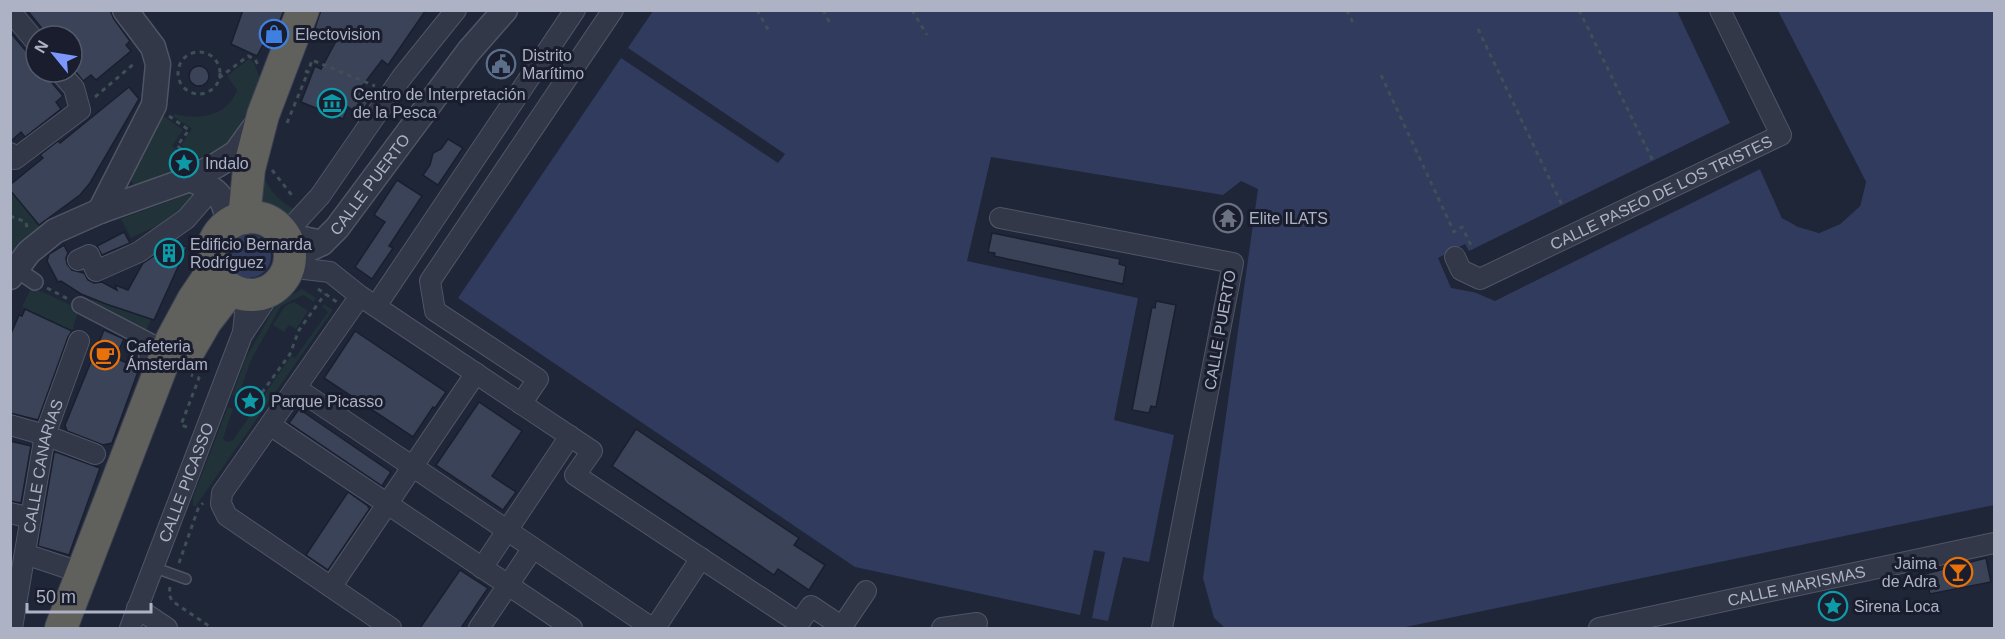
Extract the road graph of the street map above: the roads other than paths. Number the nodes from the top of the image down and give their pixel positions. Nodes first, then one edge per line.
1 (125, 10) edge
2 (303, 10) edge
3 (456, 10) edge
4 (505, 10) edge
5 (575, 10) edge
6 (613, 10) edge
7 (1720, 10) edge
8 (10, 11) edge
9 (24, 28) edge
10 (70, 84) edge
11 (263, 116) junction
12 (13, 156) edge
13 (193, 169) junction
14 (212, 189) junction
15 (100, 211) junction
16 (1000, 218) dead end
17 (237, 220) junction
18 (1455, 257) dead end
19 (78, 260) dead end
20 (261, 272) junction
21 (20, 276) edge
22 (368, 301) junction
23 (80, 305) road end
24 (242, 335) junction
25 (78, 341) dead end
26 (186, 372) junction
27 (476, 373) junction
28 (296, 388) junction
29 (522, 404) junction
30 (10, 425) edge
31 (270, 425) junction
32 (45, 435) junction
33 (570, 436) junction
34 (95, 454) dead end
35 (412, 467) junction
36 (387, 504) junction
37 (10, 513) edge
38 (31, 518) junction
39 (507, 531) junction
40 (1995, 543) edge
41 (533, 548) junction
42 (25, 554) junction
43 (701, 558) junction
44 (482, 568) junction
45 (161, 570) dead end
46 (82, 573) junction
47 (186, 579) dead end
48 (508, 585) junction
49 (331, 587) junction
50 (866, 591) dead end
51 (137, 608) junction
52 (977, 623) dead end
53 (12, 628) edge
54 (61, 628) edge
55 (84, 628) edge
56 (130, 628) edge
57 (167, 628) edge
58 (391, 628) edge
59 (479, 628) edge
60 (572, 628) edge
61 (653, 628) edge
62 (842, 628) edge
63 (942, 628) edge
64 (1162, 628) edge
65 (1599, 628) edge

1 - 15 street
2 - 11 highway
3 - 20 street
4 - 20 street, CALLE PUERTO
5 - 22 street
6 - 29 street
7 - 18 street, CALLE PASEO DE LOS TRISTES
8 - 9 street
10 - 12 street
11 - 13 street
11 - 17 highway
13 - 14 street
13 - 15 street
14 - 17 street
14 - 19 street
15 - 21 street
16 - 64 street, CALLE PUERTO
17 - 20 highway
17 - 20 highway
20 - 22 street
20 - 24 street
20 - 24 street
20 - 26 highway
22 - 27 street
22 - 28 street
23 - 26 street
24 - 51 street, CALLE PICASSO
25 - 32 street, CALLE CANARIAS
26 - 46 highway
26 - 55 highway
27 - 29 street
27 - 35 street
28 - 31 street
28 - 35 street
29 - 33 street
30 - 32 street
31 - 36 street
31 - 49 street
32 - 34 street
32 - 38 street, CALLE CANARIAS
33 - 39 street
33 - 43 street
35 - 36 street
35 - 39 street
36 - 44 street
36 - 49 street
37 - 38 street
38 - 42 street, CALLE CANARIAS
39 - 41 street
39 - 44 street
40 - 65 street, CALLE MARISMAS
41 - 48 street
41 - 61 street
42 - 46 street
42 - 53 street, CALLE CANARIAS
43 - 61 street
43 - 62 street
44 - 48 street
45 - 47 lane
46 - 54 highway
48 - 59 street
48 - 60 street
49 - 58 street
50 - 62 street
51 - 56 street, CALLE PICASSO
51 - 57 street
52 - 63 street

